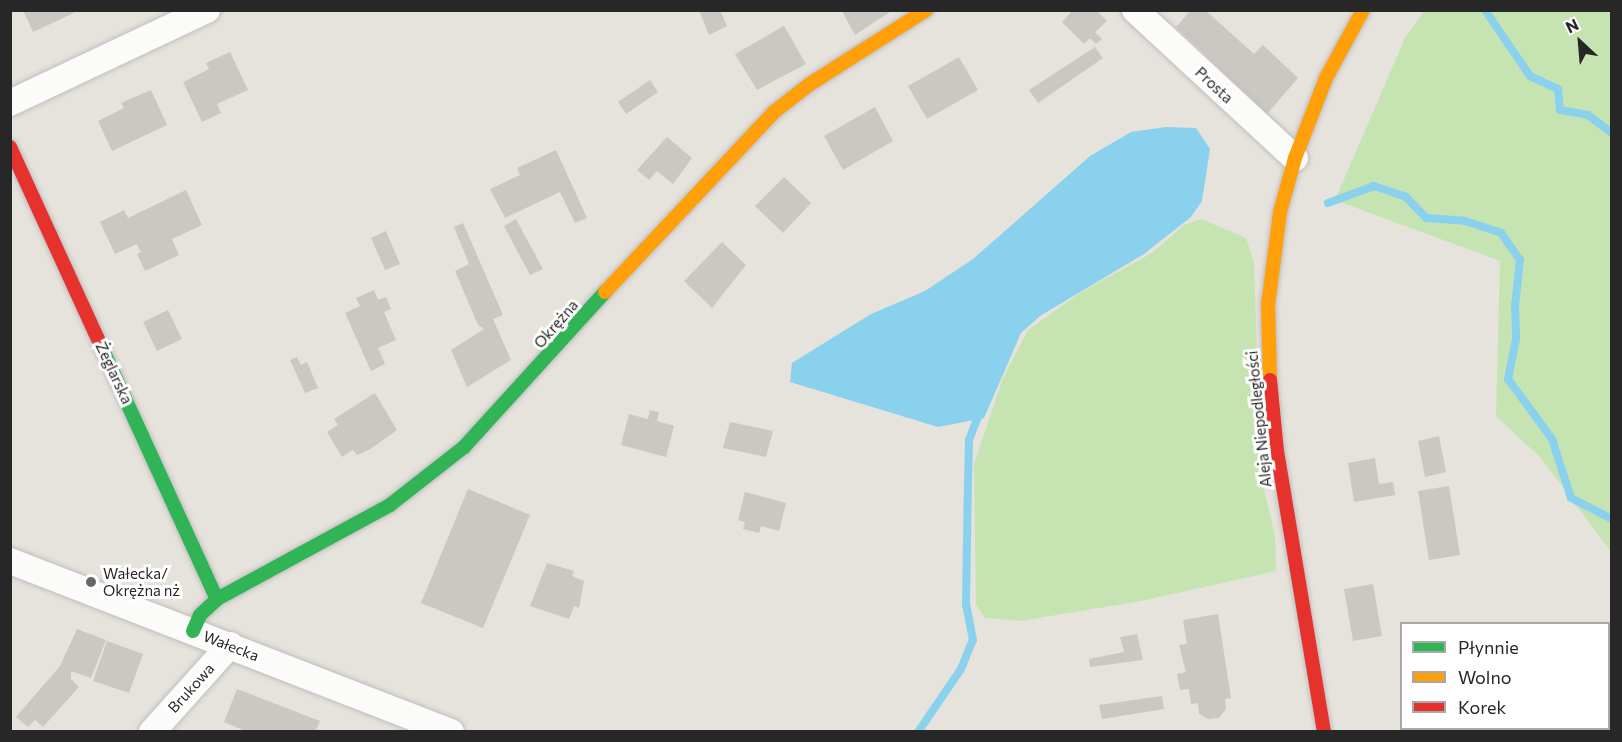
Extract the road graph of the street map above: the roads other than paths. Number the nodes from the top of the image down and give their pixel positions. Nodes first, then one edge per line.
1 (207, 10) edge
2 (926, 10) edge
3 (1135, 10) edge
4 (1363, 10) edge
5 (10, 103) edge
6 (10, 147) edge
7 (1295, 158) junction
8 (10, 561) edge
9 (217, 599) junction
10 (193, 632) junction
11 (230, 645) junction
12 (152, 732) edge
13 (451, 732) edge
14 (1323, 732) edge

1 - 5 street
2 - 9 street, Okrężna
3 - 7 street, Prosta
4 - 7 street, Aleja Niepodległości
6 - 9 street, Żeglarska
7 - 14 street, Aleja Niepodległości
8 - 10 street, Wałecka
9 - 10 street, Okrężna
10 - 11 street, Wałecka
11 - 12 street, Brukowa
11 - 13 street, Wałecka

